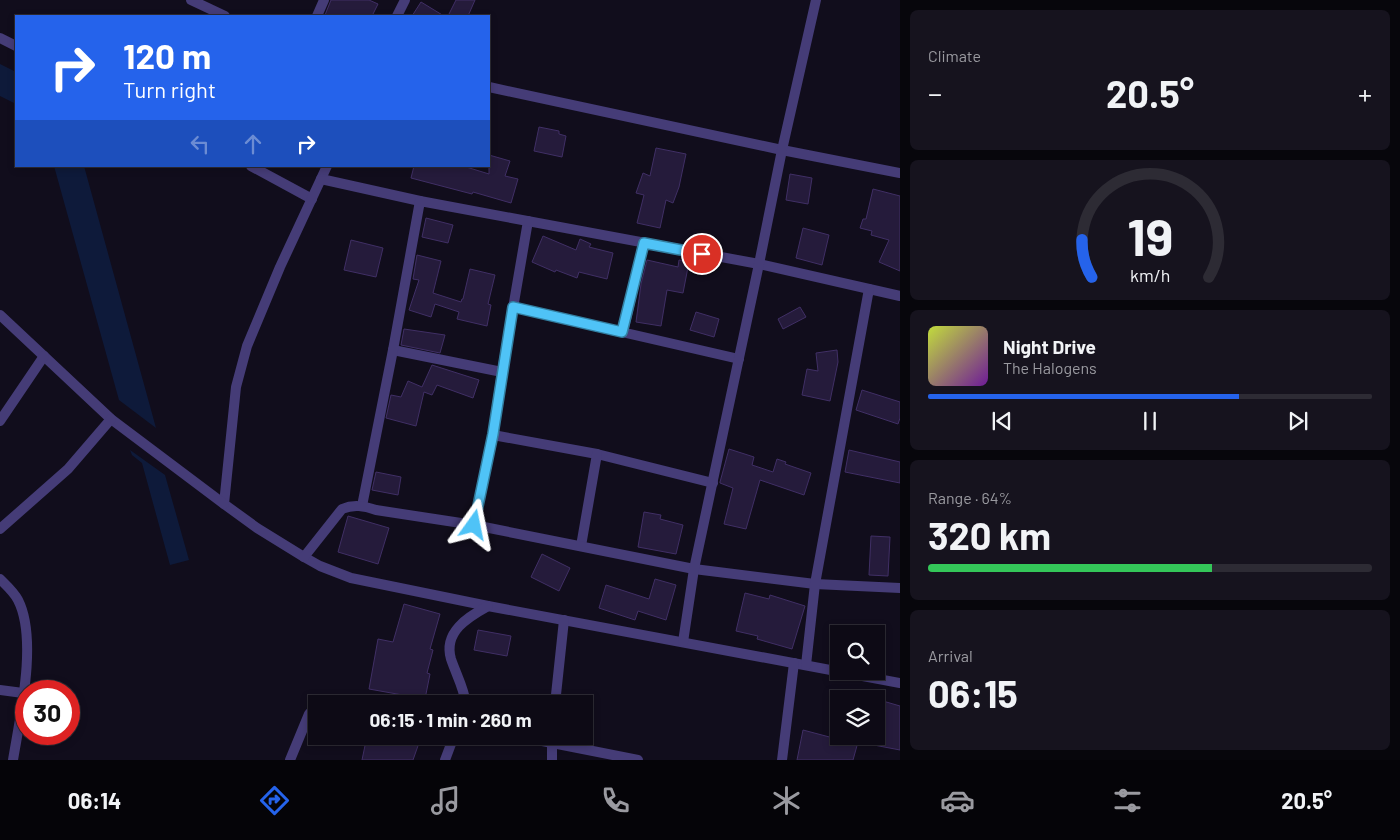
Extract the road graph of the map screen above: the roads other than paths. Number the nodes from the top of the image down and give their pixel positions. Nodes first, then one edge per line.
1 (191, 0) edge
2 (324, 0) edge
3 (405, 0) edge
4 (816, 0) edge
5 (223, 15) edge
6 (316, 15) edge
7 (398, 15) edge
8 (0, 38) edge
9 (15, 46) edge
10 (490, 87) edge
11 (782, 150) junction
12 (253, 167) edge
13 (327, 167) edge
14 (900, 174) edge
15 (321, 180) junction
16 (312, 199) junction
17 (420, 201) junction
18 (528, 221) junction
19 (644, 243) junction
20 (759, 264) junction
21 (869, 290) junction
22 (900, 296) edge
23 (513, 307) junction
24 (0, 315) edge
25 (622, 332) junction
26 (393, 350) junction
27 (44, 356) junction
28 (739, 359) junction
29 (502, 372) junction
30 (2, 415) edge
31 (111, 419) junction
32 (493, 434) junction
33 (597, 454) junction
34 (713, 483) junction
35 (224, 504) junction
36 (362, 506) junction
37 (474, 525) junction
38 (0, 529) edge
39 (581, 546) junction
40 (304, 557) junction
41 (694, 569) junction
42 (0, 579) edge
43 (815, 584) junction
44 (900, 588) edge
45 (488, 606) junction
46 (564, 620) junction
47 (683, 642) junction
48 (794, 663) junction
49 (806, 665) junction
50 (24, 680) edge
51 (900, 683) edge
52 (0, 690) edge
53 (15, 692) edge
54 (464, 695) edge
55 (557, 695) edge
56 (308, 714) edge
57 (15, 745) edge
58 (451, 745) edge
59 (552, 745) edge
60 (577, 745) edge
61 (13, 760) edge
62 (290, 760) edge
63 (445, 760) edge
64 (552, 760) edge
65 (638, 760) edge
66 (782, 760) edge

1 - 5 street
2 - 6 street
3 - 7 street
4 - 11 street
8 - 9 street
10 - 11 street
11 - 14 street
11 - 20 street
12 - 16 street
13 - 15 street
15 - 16 street
15 - 17 street
16 - 35 street
17 - 18 street
17 - 26 street
18 - 19 street
18 - 23 street
19 - 20 street
19 - 25 street
20 - 21 street
20 - 28 street
21 - 22 street
21 - 43 street
23 - 25 street
23 - 29 street
24 - 27 street
25 - 28 street
26 - 29 street
26 - 36 street
27 - 30 street
27 - 31 street
28 - 34 street
29 - 32 street
31 - 35 street
31 - 38 street
32 - 33 street
32 - 37 street
33 - 34 street
33 - 39 street
34 - 41 street
35 - 40 street
36 - 37 street
36 - 40 street
37 - 39 street
39 - 41 street
40 - 45 street
41 - 43 street
41 - 47 street
42 - 50 street
43 - 44 street
43 - 49 street
45 - 46 street
45 - 54 street
46 - 47 street
46 - 55 street
47 - 48 street
48 - 49 street
48 - 66 street
49 - 51 street
52 - 53 street
56 - 62 street
57 - 61 street
58 - 63 street
59 - 64 street
60 - 65 street

